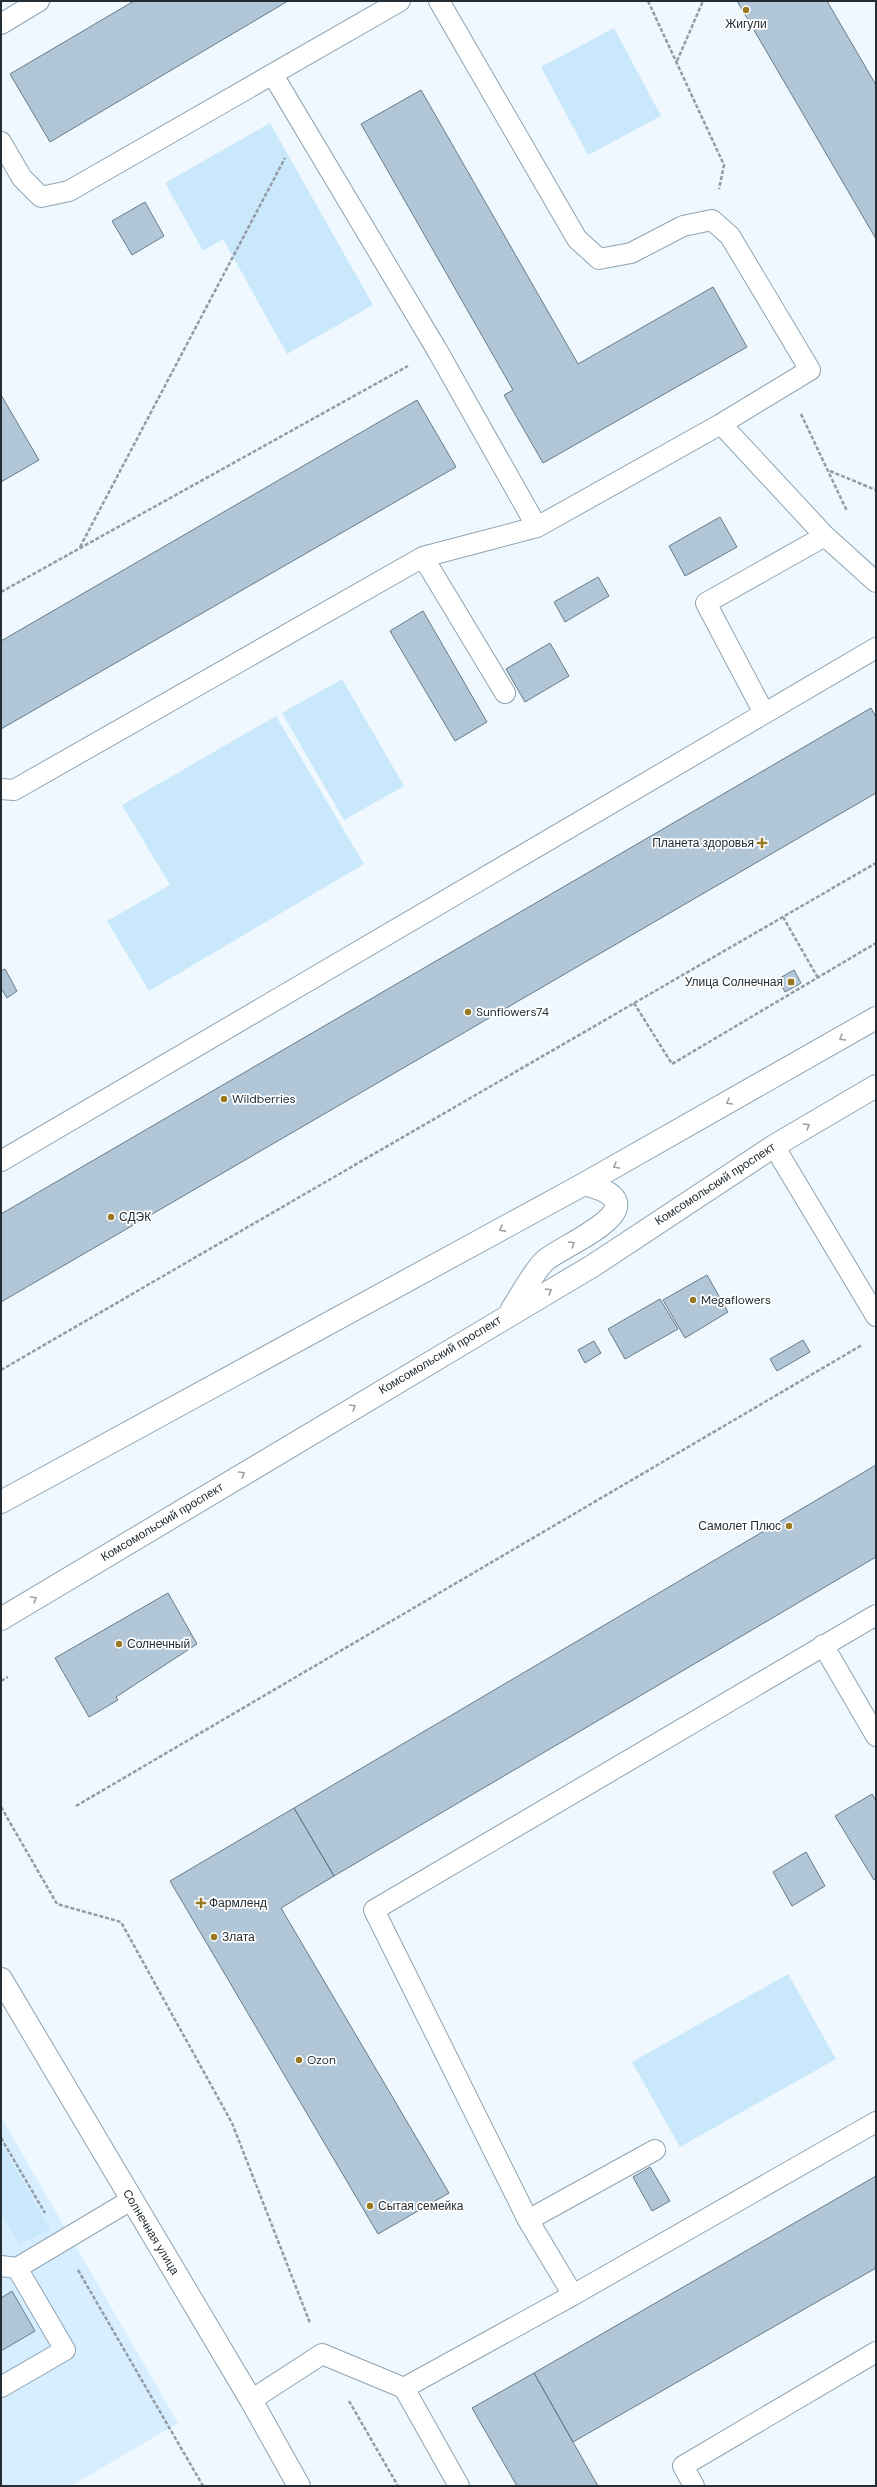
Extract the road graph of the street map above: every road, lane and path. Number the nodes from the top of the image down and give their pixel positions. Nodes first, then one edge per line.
1 (39, 1) edge
2 (400, 1) edge
3 (439, 1) edge
4 (648, 1) edge
5 (703, 1) edge
6 (1, 24) edge
7 (677, 62) junction
8 (273, 75) junction
9 (303, 124) junction
10 (1, 142) edge
11 (712, 220) junction
12 (437, 350) junction
13 (786, 386) junction
14 (721, 424) junction
15 (830, 471) junction
16 (876, 490) edge
17 (848, 512) dead end
18 (538, 527) junction
19 (825, 536) junction
20 (80, 547) junction
21 (423, 557) junction
22 (876, 582) edge
23 (1, 592) edge
24 (876, 648) edge
25 (505, 693) dead end
26 (764, 713) junction
27 (1, 789) edge
28 (876, 863) edge
29 (783, 917) junction
30 (876, 943) edge
31 (818, 978) junction
32 (634, 1003) junction
33 (876, 1018) edge
34 (876, 1086) edge
35 (774, 1146) junction
36 (1, 1161) edge
37 (584, 1184) junction
38 (874, 1309) edge
39 (510, 1313) junction
40 (869, 1340) dead end
41 (1, 1370) edge
42 (1, 1502) edge
43 (876, 1615) edge
44 (1, 1619) edge
45 (823, 1645) junction
46 (8, 1677) dead end
47 (1, 1681) edge
48 (868, 1705) edge
49 (876, 1736) edge
50 (76, 1806) dead end
51 (1, 1808) edge
52 (1, 1979) edge
53 (876, 2122) edge
54 (1, 2138) edge
55 (655, 2150) dead end
56 (131, 2200) junction
57 (528, 2220) junction
58 (61, 2241) junction
59 (9, 2267) edge
60 (573, 2295) junction
61 (876, 2352) edge
62 (322, 2354) junction
63 (1, 2386) edge
64 (404, 2388) junction
65 (251, 2400) junction
66 (203, 2486) edge
67 (299, 2486) edge
68 (398, 2486) edge
69 (459, 2486) edge
70 (694, 2486) edge

1 - 6 lane
2 - 8 lane
3 - 11 lane
4 - 7 path
5 - 7 path
7 - 11 path
8 - 9 lane
8 - 10 lane
9 - 12 lane
9 - 20 path
11 - 13 lane
12 - 18 lane
12 - 20 path
13 - 14 lane
13 - 15 path
14 - 18 lane
14 - 19 lane
15 - 16 path
15 - 17 path
18 - 21 lane
19 - 22 lane
19 - 26 lane
20 - 23 path
21 - 25 lane
21 - 27 lane
24 - 26 lane
26 - 36 lane
28 - 29 path
29 - 31 path
29 - 32 path
30 - 31 path
31 - 32 path
32 - 41 path
33 -> 37 main road
35 -> 34 main road, Комсомольский проспект
35 - 38 lane
39 -> 35 main road, Комсомольский проспект
39 -> 37 main road
37 -> 42 main road
44 -> 39 main road, Комсомольский проспект
40 - 50 path
43 - 45 lane
45 - 48 lane
45 - 57 lane
46 - 47 path
48 - 49 lane
51 - 62 path
52 - 56 main road, Солнечная улица
53 - 60 lane
54 - 58 path
55 - 57 lane
56 - 58 lane
56 - 65 main road, Солнечная улица
57 - 60 lane
58 - 59 lane
58 - 66 path
59 - 63 lane
60 - 64 lane
61 - 70 lane
62 - 64 lane
62 - 65 lane
62 - 68 path
64 - 69 lane
65 - 67 main road, Солнечная улица

